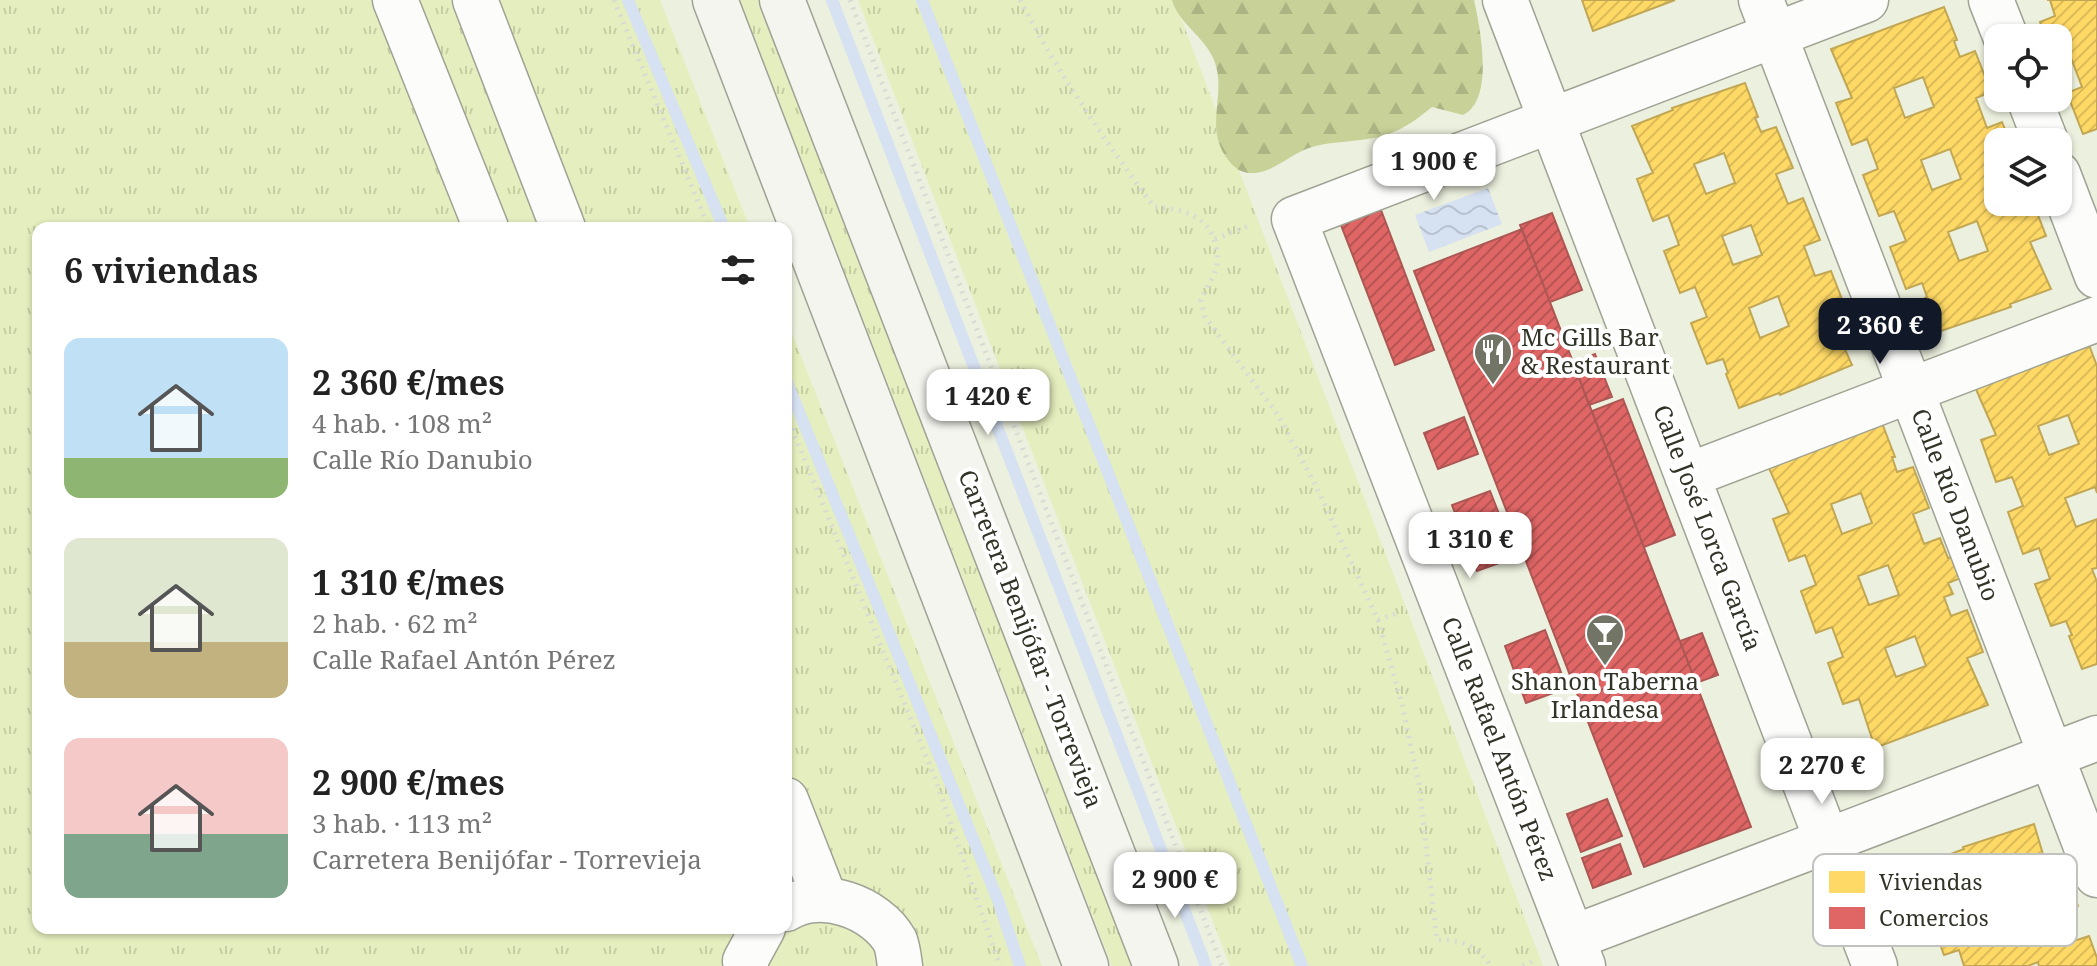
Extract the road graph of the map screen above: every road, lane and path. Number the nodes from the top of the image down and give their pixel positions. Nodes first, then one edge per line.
1 (395, 0) edge
2 (475, 0) edge
3 (614, 0) edge
4 (715, 0) edge
5 (782, 0) edge
6 (850, 0) edge
7 (1020, 0) edge
8 (1505, 0) edge
9 (1866, 0) edge
10 (1991, 0) edge
11 (1768, 17) edge
12 (2000, 24) edge
13 (1551, 121) junction
14 (2072, 211) edge
15 (484, 222) edge
16 (561, 222) edge
17 (706, 222) edge
18 (2097, 276) edge
19 (2097, 319) edge
20 (1912, 390) junction
21 (792, 429) edge
22 (1687, 476) junction
23 (2097, 738) edge
24 (2051, 756) junction
25 (792, 833) edge
26 (1826, 840) junction
27 (1831, 854) edge
28 (2097, 875) edge
29 (805, 904) edge
30 (760, 934) edge
31 (1867, 946) edge
32 (1577, 952) edge
33 (746, 966) edge
34 (900, 966) edge
35 (1000, 966) edge
36 (1086, 966) edge
37 (1156, 966) edge
38 (1222, 966) edge
39 (1491, 966) edge
40 (1875, 966) edge

1 - 15 street
2 - 16 street
3 - 17 path
4 - 36 main road
5 - 37 main road, Carretera Benijófar - Torrevieja
6 - 38 path
7 - 39 path
8 - 13 street, Calle José Lorca García
9 - 11 street
10 - 12 street
11 - 13 street
11 - 20 street, Calle Río Danubio
13 - 22 street, Calle José Lorca García
13 - 32 street, Calle Rafael Antón Pérez
14 - 18 street
19 - 20 street
20 - 22 street
20 - 24 street, Calle Río Danubio
21 - 35 path
22 - 26 street, Calle José Lorca García
23 - 24 street
24 - 26 street
24 - 28 street, Calle Río Danubio
25 - 29 street
26 - 27 street, Calle José Lorca García
26 - 32 street
29 - 34 street
30 - 33 street
31 - 40 street, Calle José Lorca García

